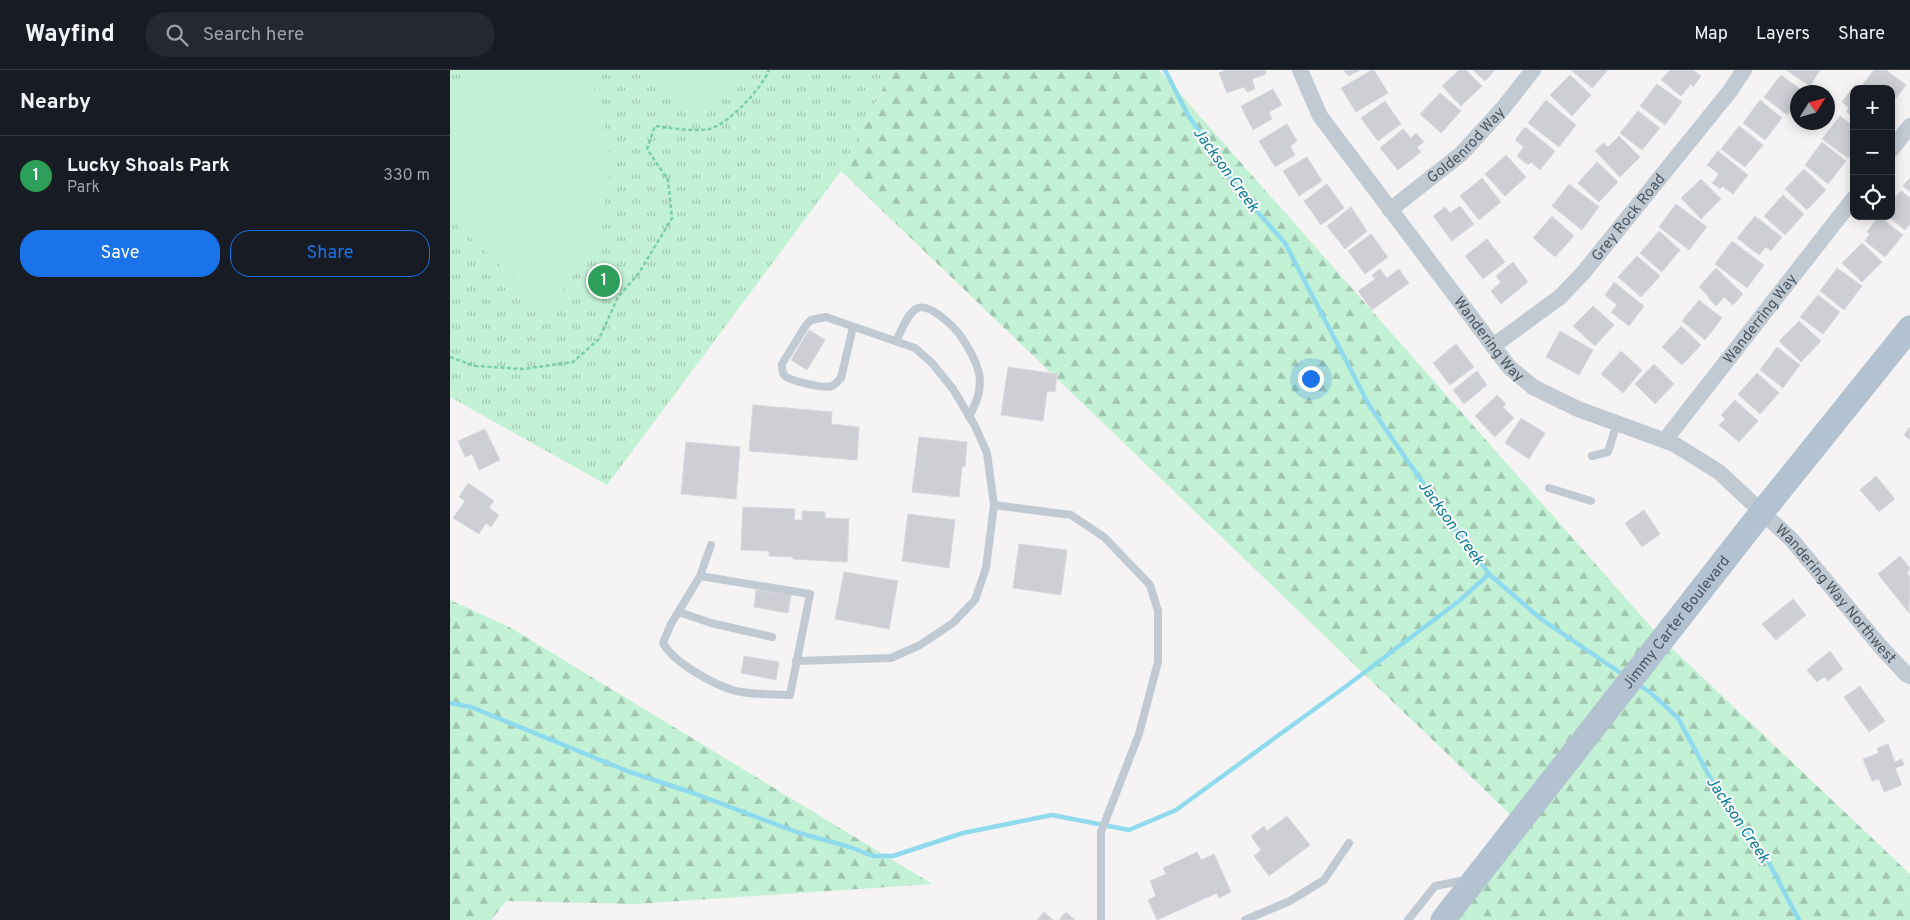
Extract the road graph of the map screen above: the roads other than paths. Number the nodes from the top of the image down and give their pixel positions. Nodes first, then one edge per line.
1 (1300, 70) edge
2 (1532, 70) edge
3 (1744, 70) edge
4 (1910, 126) edge
5 (1895, 145) edge
6 (1850, 203) edge
7 (1390, 210) junction
8 (853, 327) junction
9 (1910, 329) edge
10 (896, 341) junction
11 (1493, 346) junction
12 (969, 417) junction
13 (1617, 423) junction
14 (1665, 440) junction
15 (1592, 456) dead end
16 (1549, 488) dead end
17 (1591, 501) dead end
18 (994, 505) junction
19 (1762, 512) junction
20 (711, 544) dead end
21 (700, 576) junction
22 (679, 612) junction
23 (772, 638) dead end
24 (796, 661) junction
25 (1909, 674) edge
26 (1349, 843) dead end
27 (1476, 878) junction
28 (1265, 911) junction
29 (1101, 920) edge
30 (1245, 920) edge
31 (1266, 920) edge
32 (1408, 920) edge
33 (1443, 920) edge

1 - 7 street, Wandering Way
2 - 7 street, Goldenrod Way
3 - 11 street, Grey Rock Road
4 - 5 street
6 - 14 street, Wanderring Way
7 - 11 street, Wandering Way
8 - 8 lane
8 - 10 lane
9 - 19 main road, Jimmy Carter Boulevard
10 - 12 lane
10 - 12 lane
11 - 13 street, Wandering Way
12 - 18 lane
13 - 14 street, Wandering Way
13 - 15 lane
14 - 19 street, Wandering Way
16 - 17 lane
18 - 24 lane
18 - 29 lane
19 - 25 street, Wandering Way Northwest
19 - 27 main road, Jimmy Carter Boulevard
20 - 21 lane
21 - 22 lane
21 - 24 lane
22 - 23 lane
22 - 24 lane
26 - 28 lane
27 - 32 lane
27 - 33 main road, Jimmy Carter Boulevard
28 - 30 lane
28 - 31 lane

